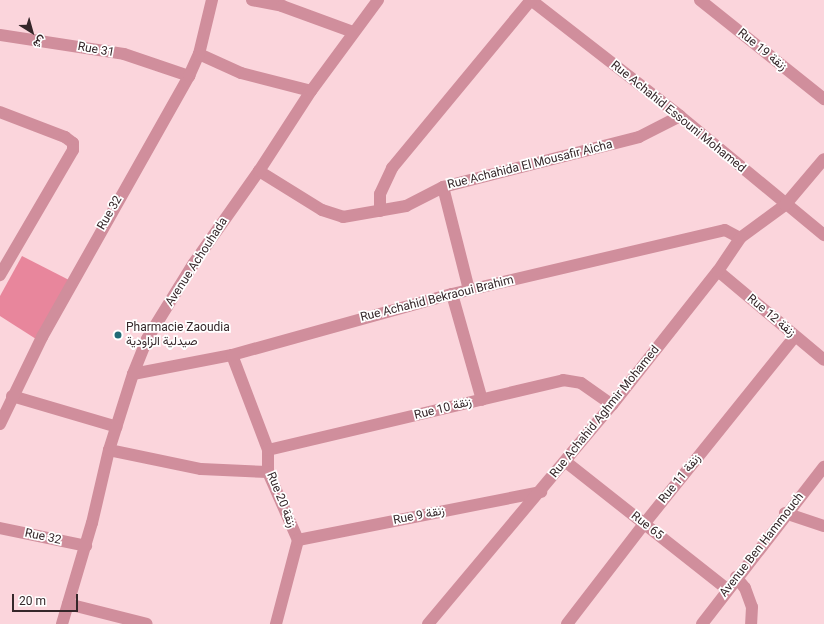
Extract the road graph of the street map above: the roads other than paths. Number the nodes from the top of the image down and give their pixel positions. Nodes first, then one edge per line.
1 (212, 0) edge
2 (252, 0) edge
3 (378, 0) edge
4 (531, 0) edge
5 (700, 0) edge
6 (353, 32) junction
7 (0, 35) edge
8 (199, 54) junction
9 (189, 76) junction
10 (311, 91) junction
11 (824, 99) edge
12 (0, 112) edge
13 (680, 116) junction
14 (824, 159) edge
15 (259, 171) junction
16 (443, 187) junction
17 (785, 205) junction
18 (380, 211) junction
19 (824, 235) edge
20 (740, 238) junction
21 (718, 271) junction
22 (0, 275) edge
23 (469, 290) junction
24 (452, 294) junction
25 (796, 336) junction
26 (232, 355) junction
27 (824, 360) edge
28 (133, 374) junction
29 (12, 396) junction
30 (482, 400) junction
31 (612, 405) junction
32 (0, 424) edge
33 (116, 427) junction
34 (109, 450) junction
35 (268, 450) junction
36 (566, 462) junction
37 (824, 467) edge
38 (268, 472) junction
39 (541, 492) junction
40 (786, 514) junction
41 (644, 524) junction
42 (824, 526) edge
43 (0, 532) edge
44 (298, 540) junction
45 (86, 546) junction
46 (736, 577) junction
47 (728, 589) junction
48 (68, 604) junction
49 (62, 624) edge
50 (147, 624) edge
51 (276, 624) edge
52 (428, 624) edge
53 (568, 624) edge
54 (702, 624) edge
55 (751, 624) edge

1 - 8 street, Rue 32
2 - 6 street
3 - 6 street, Avenue Achouhada
4 - 13 street, Rue Achahid Essouni Mohamed
4 - 18 street
5 - 11 street, Rue 19 زنقة
6 - 10 street, Avenue Achouhada
7 - 9 street, Rue 31
8 - 9 street, Rue 32
8 - 10 street
9 - 29 street, Rue 32
10 - 15 street, Avenue Achouhada
12 - 22 street
13 - 16 street, Rue Achahida El Mousafir Aicha
13 - 17 street, Rue Achahid Essouni Mohamed
14 - 17 street, Rue Achahid Aghmir Mohamed
15 - 18 street, Rue Achahida El Mousafir Aicha
15 - 28 street, Avenue Achouhada
16 - 18 street, Rue Achahida El Mousafir Aicha
16 - 23 street
17 - 19 street, Rue Achahid Essouni Mohamed
17 - 20 street, Rue Achahid Aghmir Mohamed
20 - 21 street, Rue Achahid Aghmir Mohamed
20 - 23 street, Rue Achahid Bekraoui Brahim
21 - 25 street, Rue 12 زنقة
21 - 31 street, Rue Achahid Aghmir Mohamed
23 - 24 street, Rue Achahid Bekraoui Brahim
24 - 26 street, Rue Achahid Bekraoui Brahim
24 - 30 street
25 - 27 street, Rue 12 زنقة
25 - 41 street, Rue 11 زنقة
26 - 28 street, Rue Achahid Bekraoui Brahim
26 - 35 street, Rue 20 زنقة
28 - 33 street, Avenue Achouhada
29 - 32 street, Rue 32
29 - 33 street
30 - 31 street, Rue 10 زنقة
30 - 35 street, Rue 10 زنقة
31 - 36 street, Rue Achahid Aghmir Mohamed
33 - 34 street, Avenue Achouhada
34 - 38 street
34 - 45 street, Avenue Achouhada
35 - 38 street, Rue 20 زنقة
36 - 39 street, Rue Achahid Aghmir Mohamed
36 - 41 street, Rue 65
37 - 40 street, Avenue Ben Hammouch
38 - 44 street, Rue 20 زنقة
39 - 44 street, Rue 9 زنقة
39 - 52 street, Rue Achahid Aghmir Mohamed
40 - 42 street
40 - 46 street, Avenue Ben Hammouch
41 - 47 street, Rue 65
41 - 53 street, Rue 11 زنقة
43 - 45 street, Rue 32
44 - 51 street, Rue 20 زنقة
45 - 48 street, Avenue Achouhada
46 - 47 street, Avenue Ben Hammouch
46 - 55 street
47 - 54 street, Avenue Ben Hammouch
48 - 49 street, Avenue Achouhada
48 - 50 street

